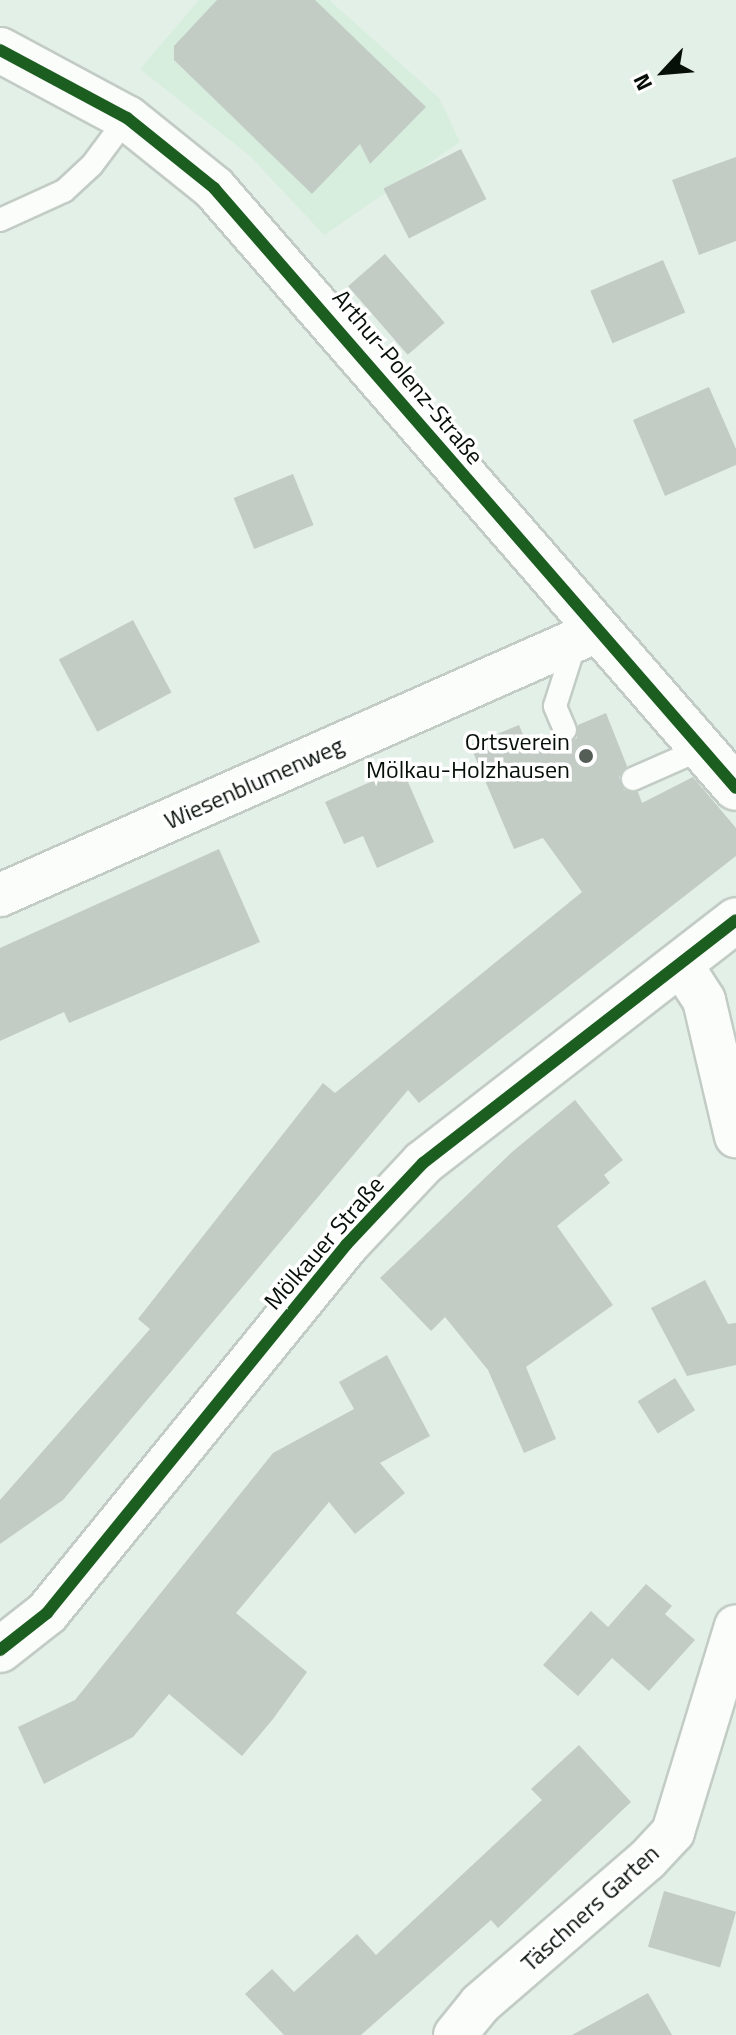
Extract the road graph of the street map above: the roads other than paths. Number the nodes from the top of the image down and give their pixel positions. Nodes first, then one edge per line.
1 (0, 50) edge
2 (127, 118) junction
3 (0, 220) edge
4 (586, 636) junction
5 (565, 730) dead end
6 (701, 749) junction
7 (633, 779) dead end
8 (736, 788) edge
9 (0, 895) edge
10 (736, 920) edge
11 (682, 966) junction
12 (736, 1136) edge
13 (736, 1626) edge
14 (0, 1650) edge
15 (456, 2034) edge

1 - 2 street, Arthur-Polenz-Straße
2 - 3 lane
2 - 4 street, Arthur-Polenz-Straße
4 - 5 lane
4 - 6 street, Arthur-Polenz-Straße
4 - 9 street, Wiesenblumenweg
6 - 7 lane
6 - 8 street, Arthur-Polenz-Straße
10 - 11 street, Mölkauer Straße
11 - 12 street
11 - 14 street, Mölkauer Straße
13 - 15 street, Täschners Garten

